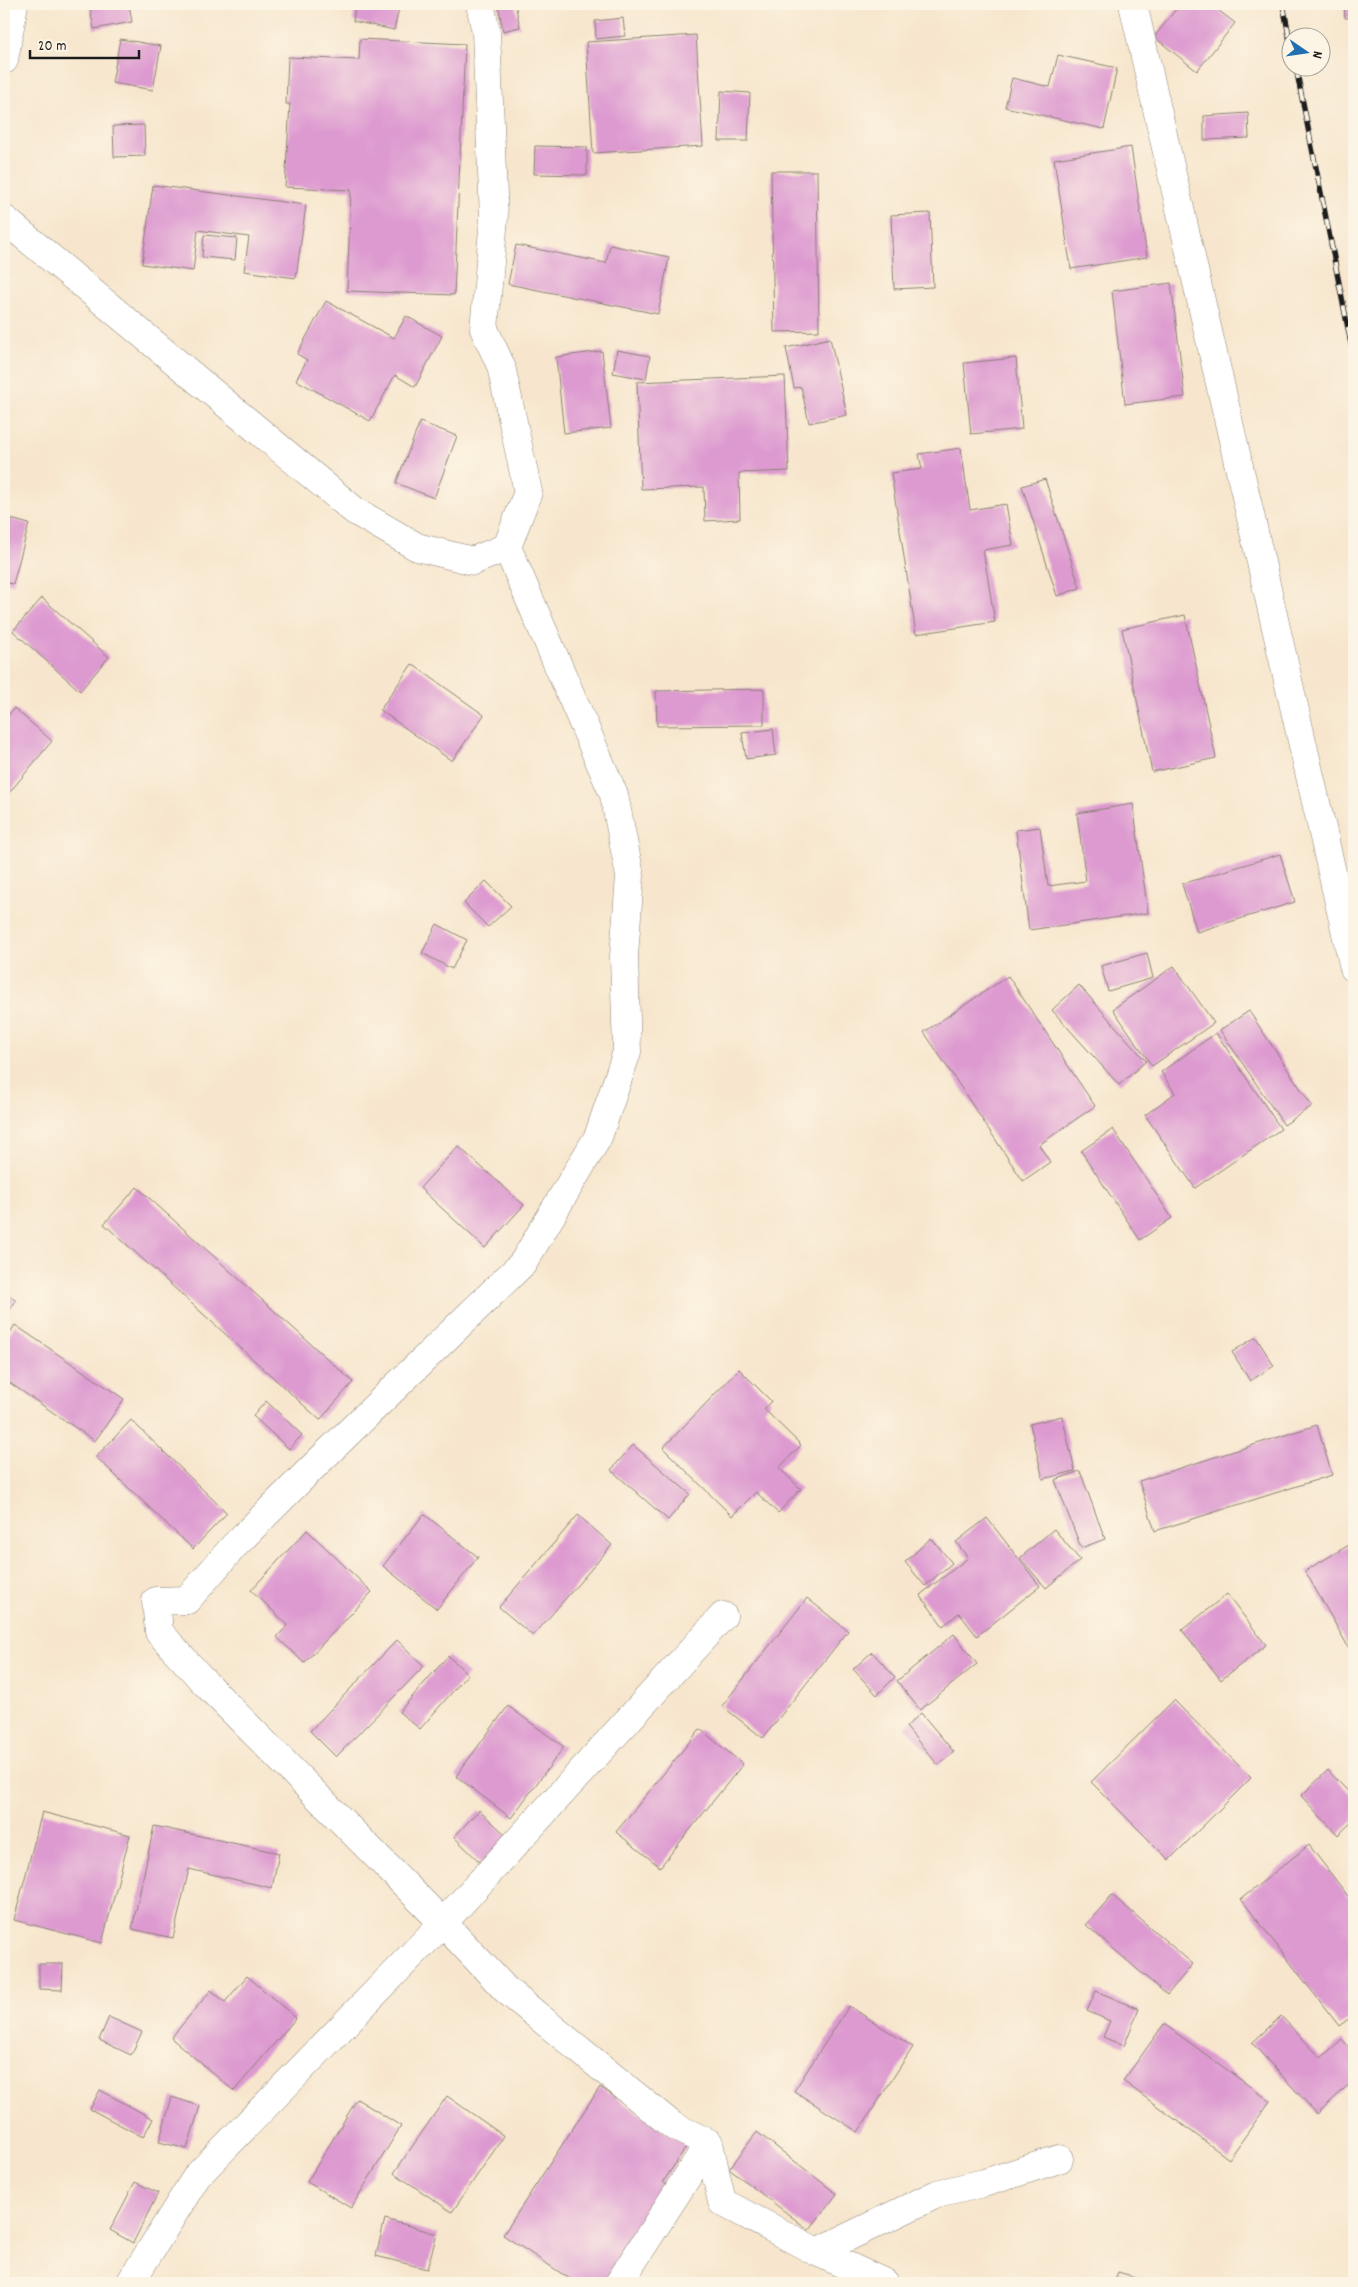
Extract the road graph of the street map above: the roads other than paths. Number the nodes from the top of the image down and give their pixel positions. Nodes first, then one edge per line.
1 (14, 4) edge
2 (480, 4) edge
3 (1133, 4) edge
4 (4, 60) edge
5 (4, 219) edge
6 (507, 547) junction
7 (1354, 968) edge
8 (723, 1616) dead end
9 (443, 1923) junction
10 (710, 2143) junction
11 (1059, 2159) dead end
12 (817, 2252) junction
13 (130, 2283) edge
14 (619, 2283) edge
15 (885, 2283) edge

1 - 4 street
2 - 6 street
3 - 7 street
5 - 6 street
6 - 9 street
8 - 9 street
9 - 10 street
9 - 13 street
10 - 12 street
10 - 14 street
11 - 12 street
12 - 15 street

